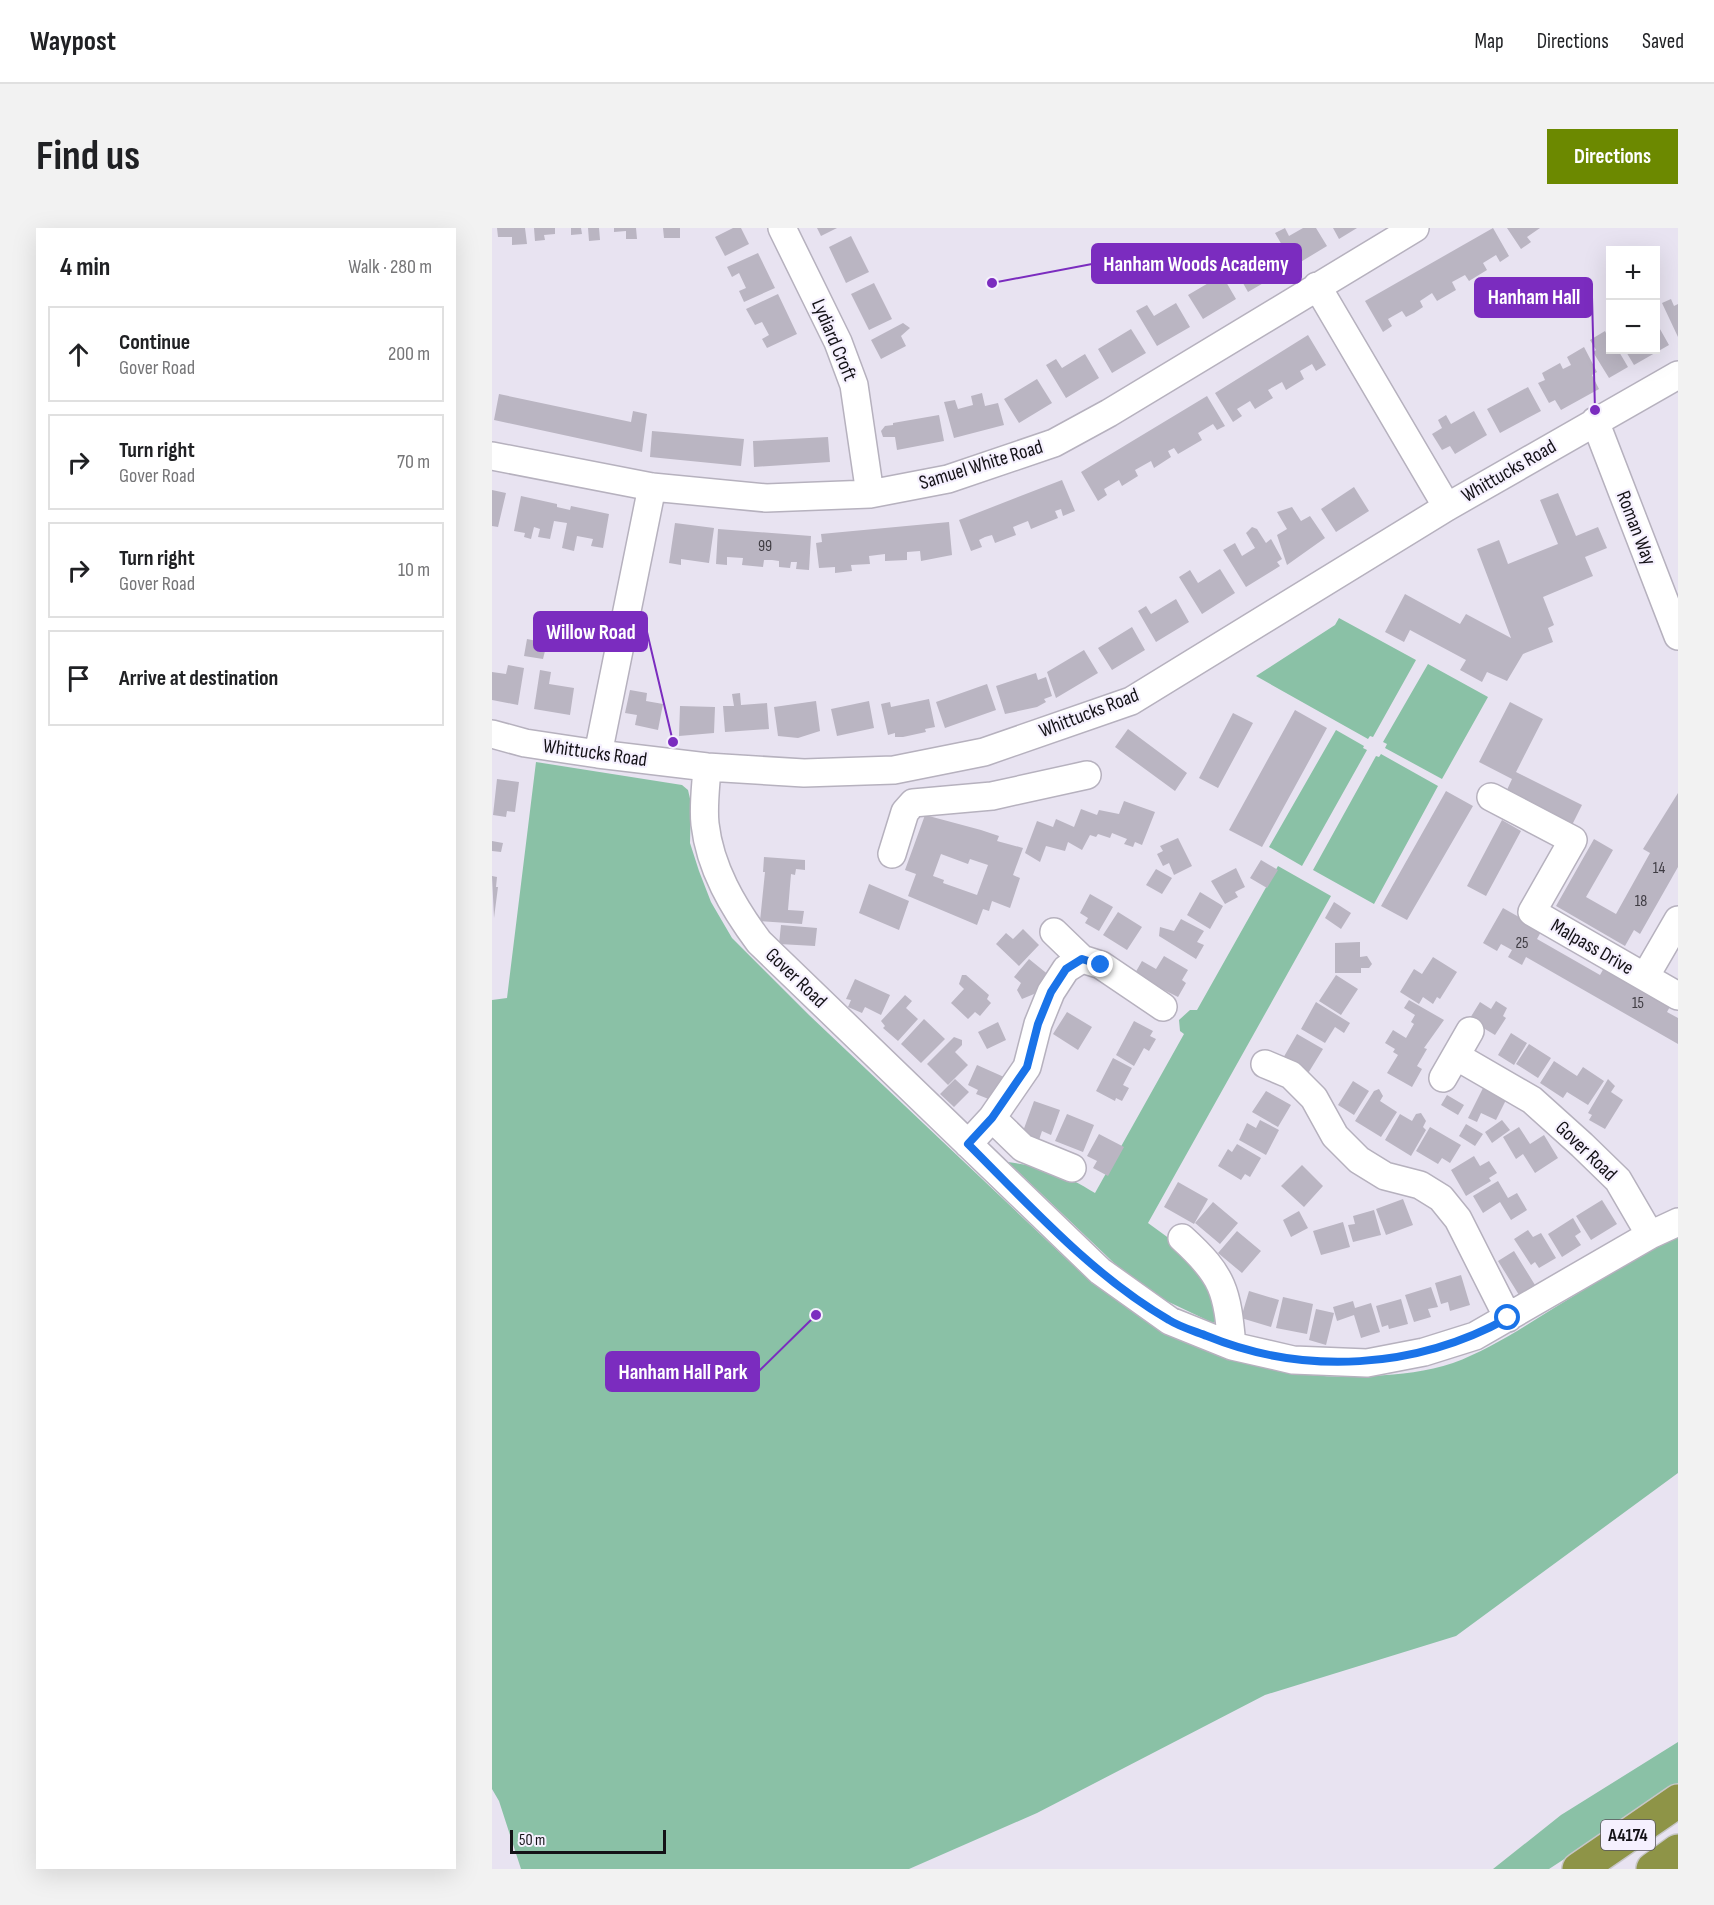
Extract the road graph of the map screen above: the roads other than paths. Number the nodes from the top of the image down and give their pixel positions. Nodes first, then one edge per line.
1 (782, 228) edge
2 (1415, 228) edge
3 (1317, 286) junction
4 (1678, 375) edge
5 (1595, 421) junction
6 (492, 456) edge
7 (652, 487) junction
8 (870, 494) junction
9 (1447, 507) junction
10 (1678, 636) edge
11 (492, 734) edge
12 (984, 752) junction
13 (598, 754) junction
14 (707, 767) junction
15 (1087, 775) dead end
16 (992, 796) junction
17 (1491, 797) dead end
18 (892, 854) dead end
19 (1678, 920) edge
20 (1054, 932) dead end
21 (1082, 959) junction
22 (1645, 977) junction
23 (1678, 996) edge
24 (1163, 1007) dead end
25 (1470, 1032) dead end
26 (1265, 1064) dead end
27 (992, 1118) junction
28 (968, 1144) junction
29 (1072, 1167) dead end
30 (1678, 1222) edge
31 (1650, 1235) junction
32 (1182, 1238) dead end
33 (1508, 1318) junction
34 (1232, 1346) junction
35 (1678, 1801) edge
36 (1678, 1851) edge
37 (1579, 1869) edge
38 (1653, 1869) edge

1 - 8 street, Lydiard Croft
2 - 3 street, Samuel White Road
3 - 8 street, Samuel White Road
3 - 9 street
4 - 5 street, Whittucks Road
5 - 9 street, Whittucks Road
5 - 10 street, Roman Way
6 - 7 street, Samuel White Road
7 - 8 street, Samuel White Road
7 - 13 street
9 - 12 street, Whittucks Road
11 - 13 street, Whittucks Road
12 - 14 street, Whittucks Road
12 - 16 street
13 - 14 street, Whittucks Road
14 - 28 street, Gover Road
15 - 16 street
16 - 18 street
17 - 22 street, Malpass Drive
19 - 22 street
20 - 21 street
21 - 24 street
21 - 27 street
22 - 23 street, Malpass Drive
25 - 31 street, Gover Road
26 - 33 street
27 - 28 street
27 - 29 street
28 - 34 street, Gover Road
30 - 31 street
31 - 33 street, Gover Road
32 - 34 street
33 - 34 street, Gover Road
35 - 37 highway, A4174
36 - 38 highway, A4174

